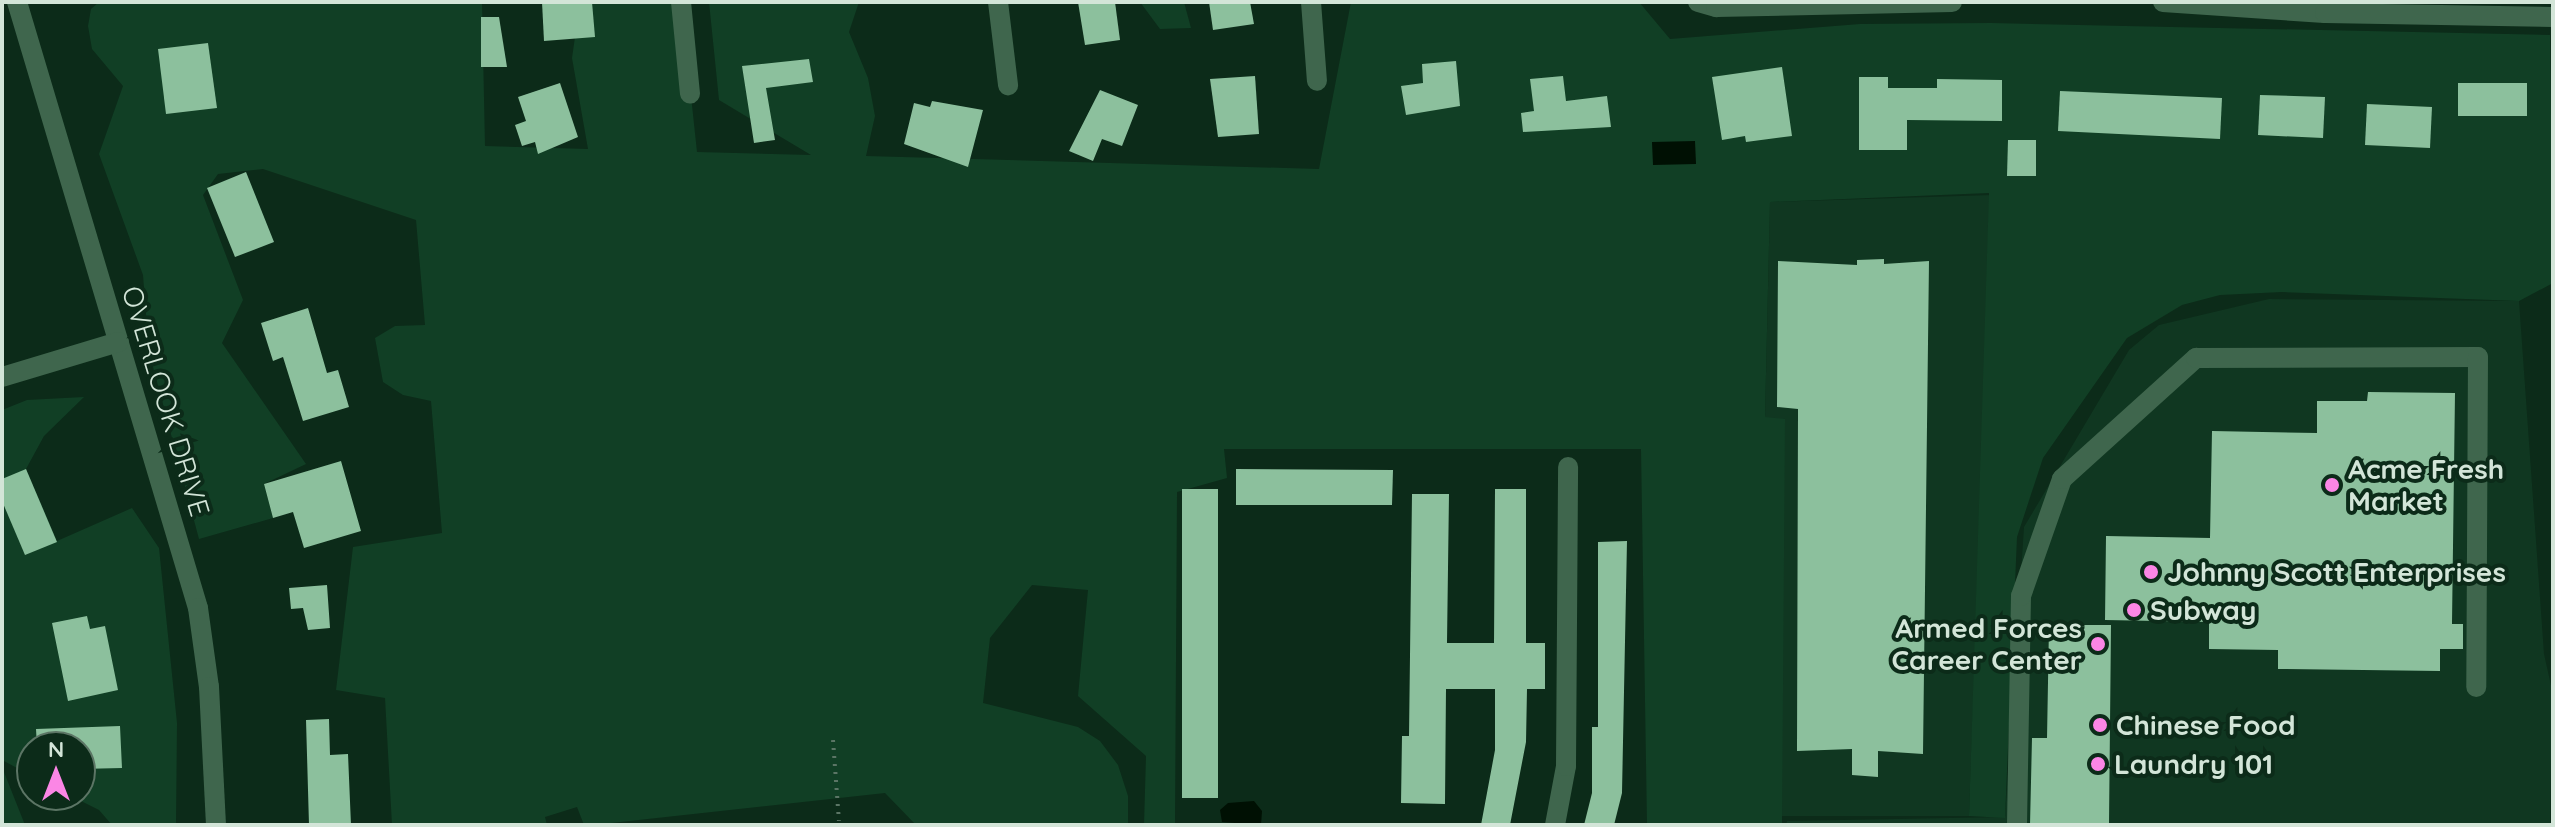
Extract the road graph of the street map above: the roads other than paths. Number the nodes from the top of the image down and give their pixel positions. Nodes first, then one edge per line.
1 (17, 2) edge
2 (681, 2) edge
3 (998, 2) edge
4 (1311, 2) edge
5 (1698, 2) edge
6 (1952, 2) edge
7 (2163, 2) edge
8 (2553, 17) edge
9 (1317, 81) dead end
10 (1008, 85) dead end
11 (690, 94) dead end
12 (119, 342) junction
13 (2, 377) edge
14 (1568, 467) dead end
15 (2476, 687) dead end
16 (216, 825) edge
17 (1555, 825) edge
18 (2017, 825) edge

1 - 12 street, OVERLOOK DRIVE
2 - 11 street
3 - 10 street
4 - 9 street
5 - 6 street
7 - 8 street
12 - 13 street
12 - 16 street, OVERLOOK DRIVE
14 - 17 street
15 - 18 street

